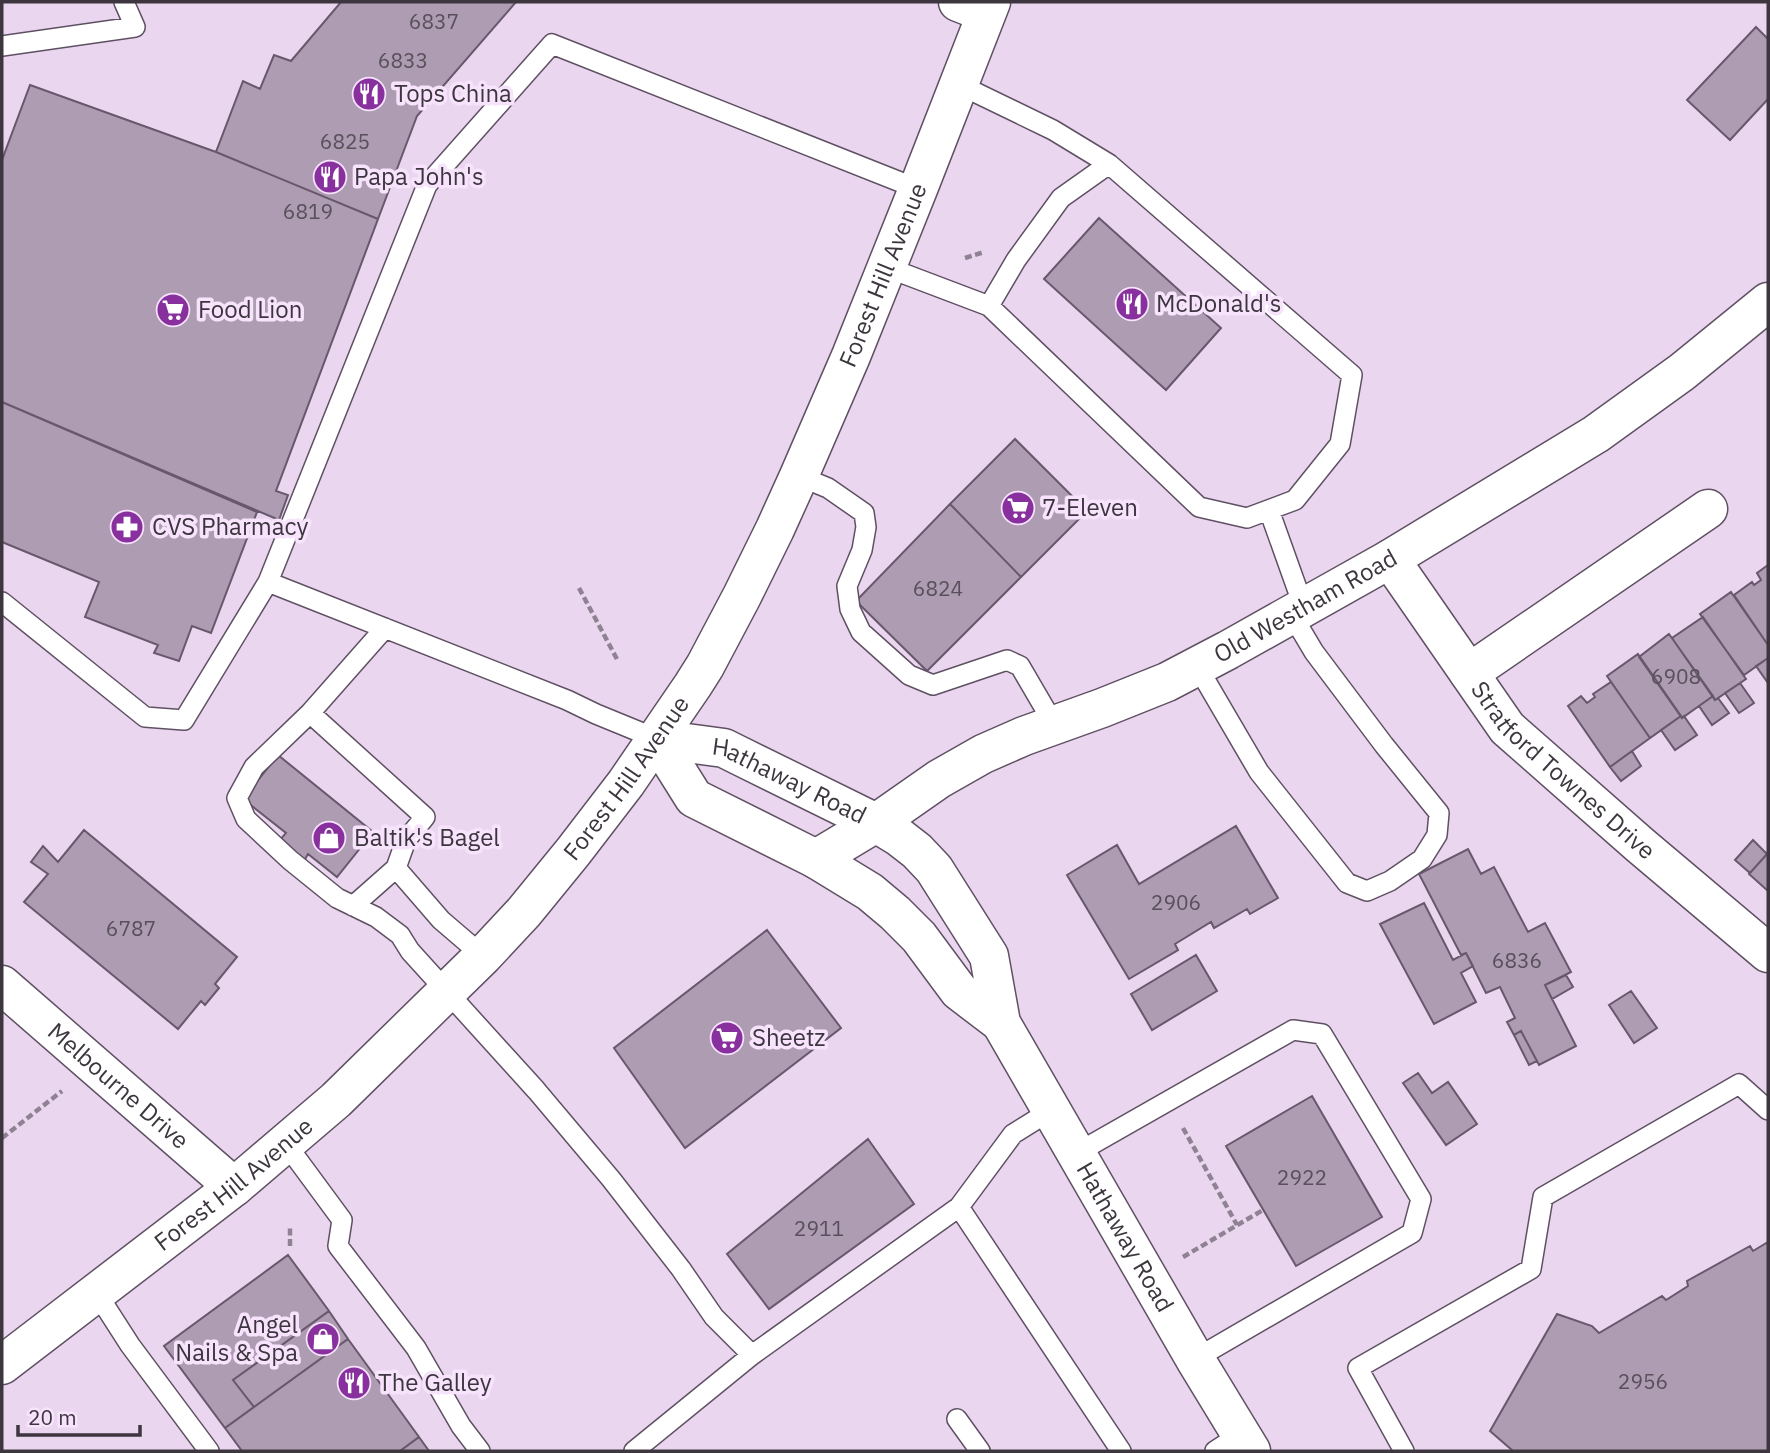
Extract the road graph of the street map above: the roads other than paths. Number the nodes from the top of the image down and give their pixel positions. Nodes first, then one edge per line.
1 (124, 2) edge
2 (978, 6) edge
3 (2, 46) edge
4 (958, 84) junction
5 (1109, 164) junction
6 (918, 189) junction
7 (886, 267) junction
8 (1768, 303) edge
9 (989, 306) junction
10 (799, 476) junction
11 (1708, 509) dead end
12 (1269, 510) junction
13 (1390, 559) junction
14 (268, 582) junction
15 (2, 602) edge
16 (1298, 611) junction
17 (384, 628) junction
18 (1197, 666) junction
19 (1469, 673) junction
20 (310, 713) junction
21 (1055, 726) junction
22 (657, 739) junction
23 (876, 823) junction
24 (816, 859) junction
25 (396, 868) junction
26 (353, 906) junction
27 (1768, 953) edge
28 (483, 956) junction
29 (2, 985) edge
30 (448, 992) junction
31 (1001, 1023) junction
32 (1768, 1110) edge
33 (1050, 1111) junction
34 (286, 1144) junction
35 (1075, 1154) junction
36 (234, 1187) junction
37 (959, 1207) junction
38 (96, 1292) junction
39 (752, 1355) junction
40 (1195, 1359) junction
41 (2, 1365) edge
42 (957, 1419) dead end
43 (1235, 1445) edge
44 (209, 1451) edge
45 (480, 1451) edge
46 (634, 1451) edge
47 (980, 1451) edge
48 (1121, 1451) edge
49 (1404, 1451) edge

1 - 3 lane
2 - 4 street, Forest Hill Avenue
4 - 5 lane
4 - 6 street, Forest Hill Avenue
5 - 9 lane
5 - 12 lane
6 - 7 street, Forest Hill Avenue
6 - 14 lane
7 - 9 lane
7 - 10 street, Forest Hill Avenue
8 - 13 street, Old Westham Road
9 - 12 lane
10 - 21 lane
10 - 22 street, Forest Hill Avenue
11 - 19 street
12 - 16 lane
13 - 16 street, Old Westham Road
13 - 19 street, Stratford Townes Drive
14 - 15 lane
14 - 17 lane
16 - 18 street, Old Westham Road
16 - 18 lane
17 - 20 lane
17 - 22 lane
18 - 21 street, Old Westham Road
19 - 27 street, Stratford Townes Drive
20 - 25 lane
20 - 26 lane
21 - 23 street, Old Westham Road
22 - 23 street, Hathaway Road
22 - 24 street, Hathaway Road
22 - 28 street, Forest Hill Avenue
23 - 24 street, Old Westham Road
23 - 31 street, Hathaway Road
24 - 31 street, Hathaway Road
25 - 26 lane
25 - 28 lane
26 - 30 lane
28 - 30 street, Forest Hill Avenue
29 - 36 street, Melbourne Drive
30 - 34 street, Forest Hill Avenue
30 - 39 lane
31 - 33 street, Hathaway Road
32 - 49 lane
33 - 35 street, Hathaway Road
33 - 37 lane
34 - 36 street, Forest Hill Avenue
34 - 45 lane
35 - 40 street, Hathaway Road
35 - 40 lane
36 - 38 street, Forest Hill Avenue
37 - 39 lane
37 - 48 lane
38 - 41 street, Forest Hill Avenue
38 - 44 lane
39 - 46 lane
40 - 43 street, Hathaway Road
42 - 47 lane

